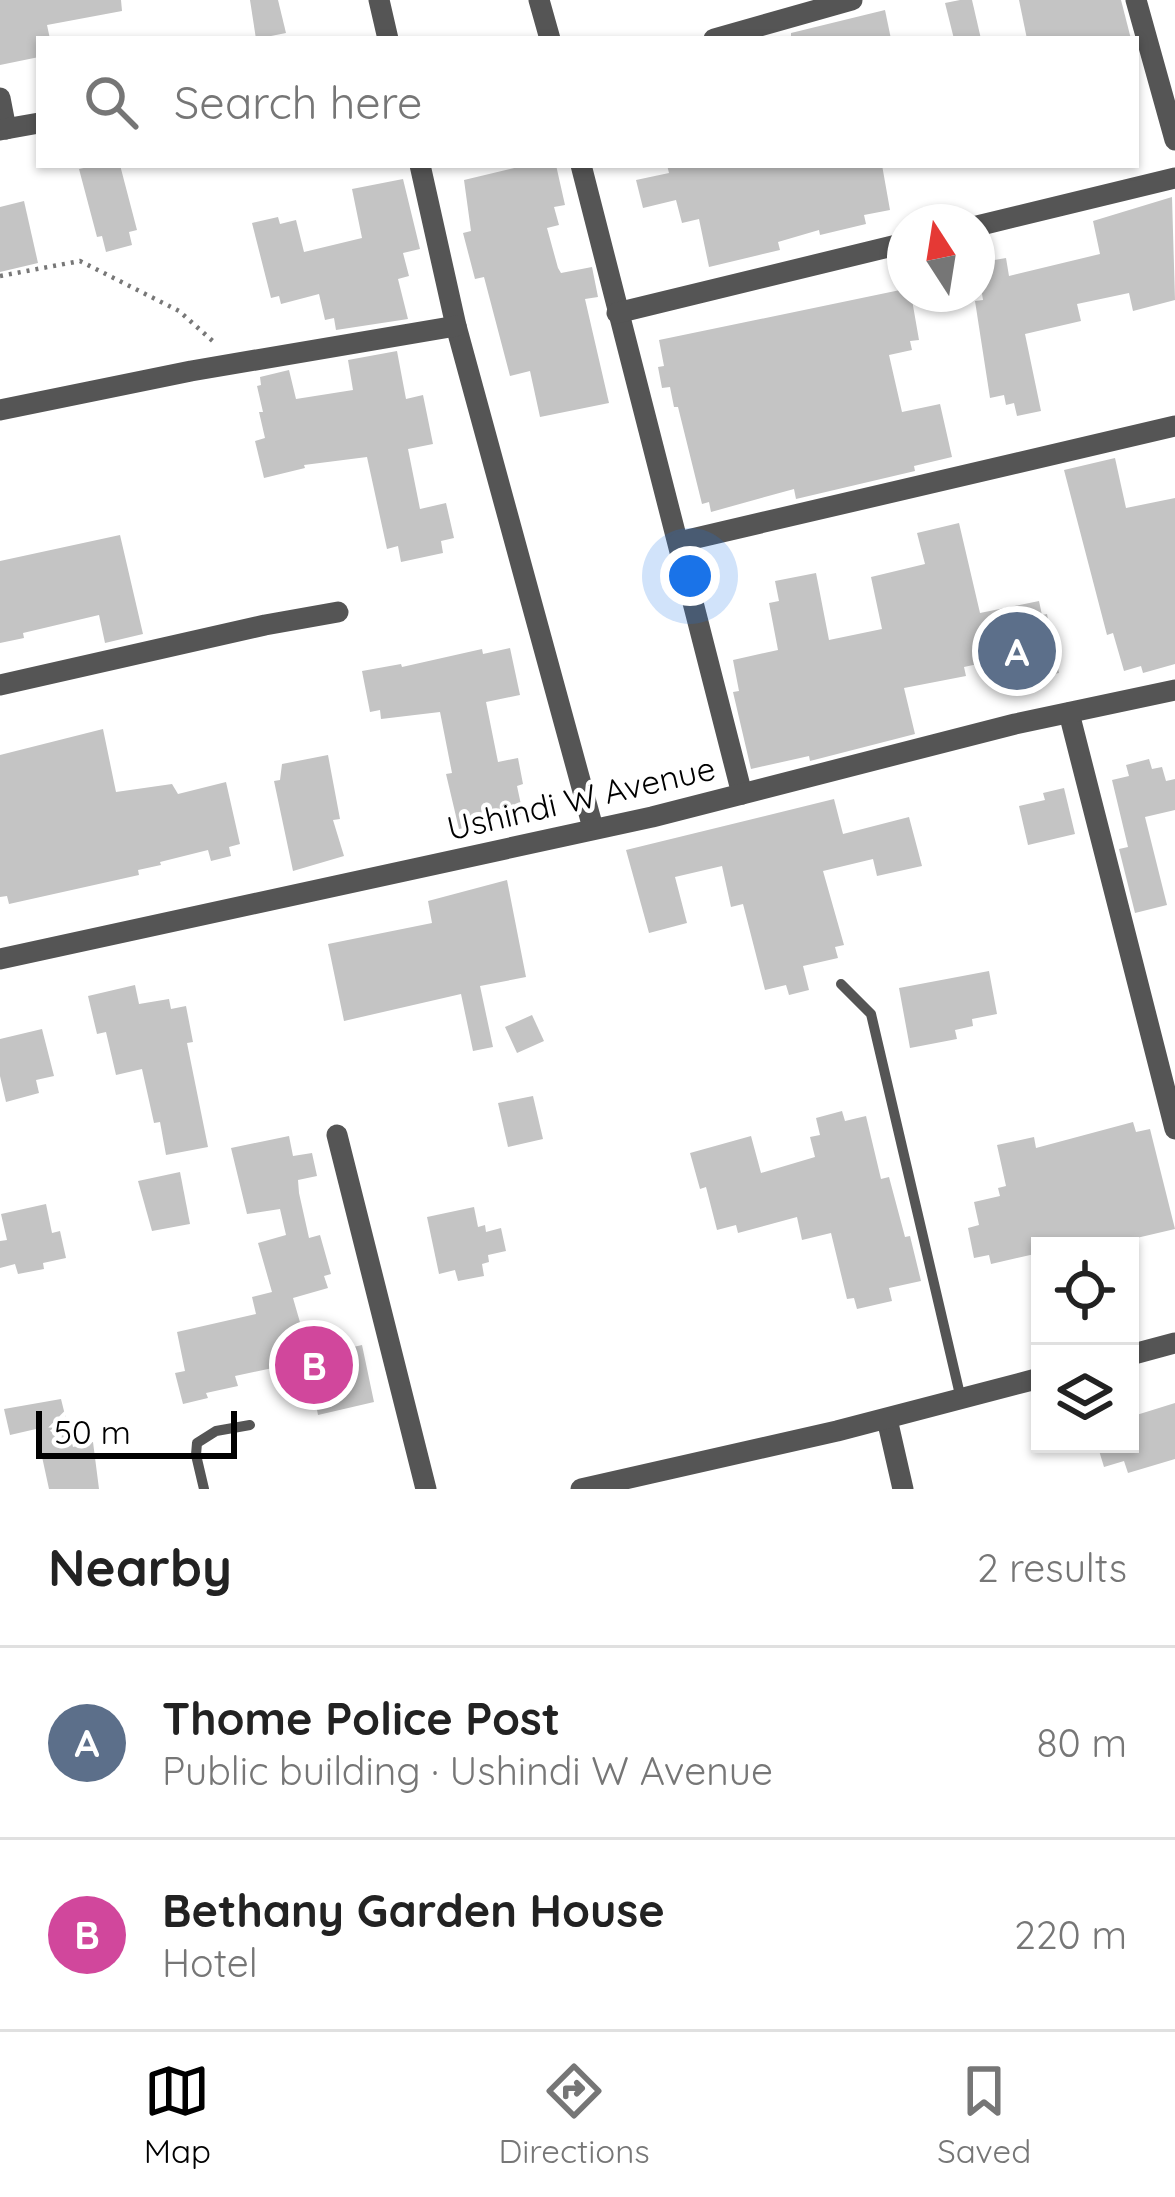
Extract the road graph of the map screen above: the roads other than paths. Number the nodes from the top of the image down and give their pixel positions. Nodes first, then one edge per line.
1 (379, 0) edge
2 (539, 0) edge
3 (1136, 0) edge
4 (837, 2) edge
5 (387, 36) edge
6 (549, 36) edge
7 (724, 36) edge
8 (0, 98) edge
9 (36, 124) edge
10 (3, 130) edge
11 (1175, 140) edge
12 (421, 168) edge
13 (582, 168) edge
14 (1175, 178) edge
15 (995, 222) edge
16 (887, 247) edge
17 (617, 313) junction
18 (456, 326) junction
19 (0, 409) edge
20 (1175, 426) edge
21 (679, 542) junction
22 (338, 613) dead end
23 (0, 685) edge
24 (1175, 690) edge
25 (1069, 712) junction
26 (742, 794) junction
27 (593, 828) junction
28 (0, 959) edge
29 (841, 985) dead end
30 (1175, 1129) edge
31 (338, 1136) dead end
32 (1175, 1343) edge
33 (1139, 1353) edge
34 (1031, 1380) edge
35 (961, 1399) junction
36 (887, 1419) junction
37 (250, 1425) dead end
38 (204, 1489) edge
39 (425, 1489) edge
40 (580, 1489) edge
41 (903, 1489) edge

1 - 5 street
2 - 6 street
3 - 11 street
4 - 7 street
8 - 10 street
9 - 10 street
12 - 18 street
13 - 17 street
14 - 15 street
16 - 17 street
17 - 21 street
18 - 19 street
18 - 27 street
20 - 21 street
21 - 26 street
22 - 23 street
24 - 25 street, Ushindi W Avenue
25 - 26 street, Ushindi W Avenue
25 - 30 street
26 - 27 street, Ushindi W Avenue
27 - 28 street, Ushindi W Avenue
29 - 35 lane
31 - 39 street
32 - 33 street
34 - 35 street
35 - 36 street
36 - 40 street
36 - 41 street
37 - 38 lane

